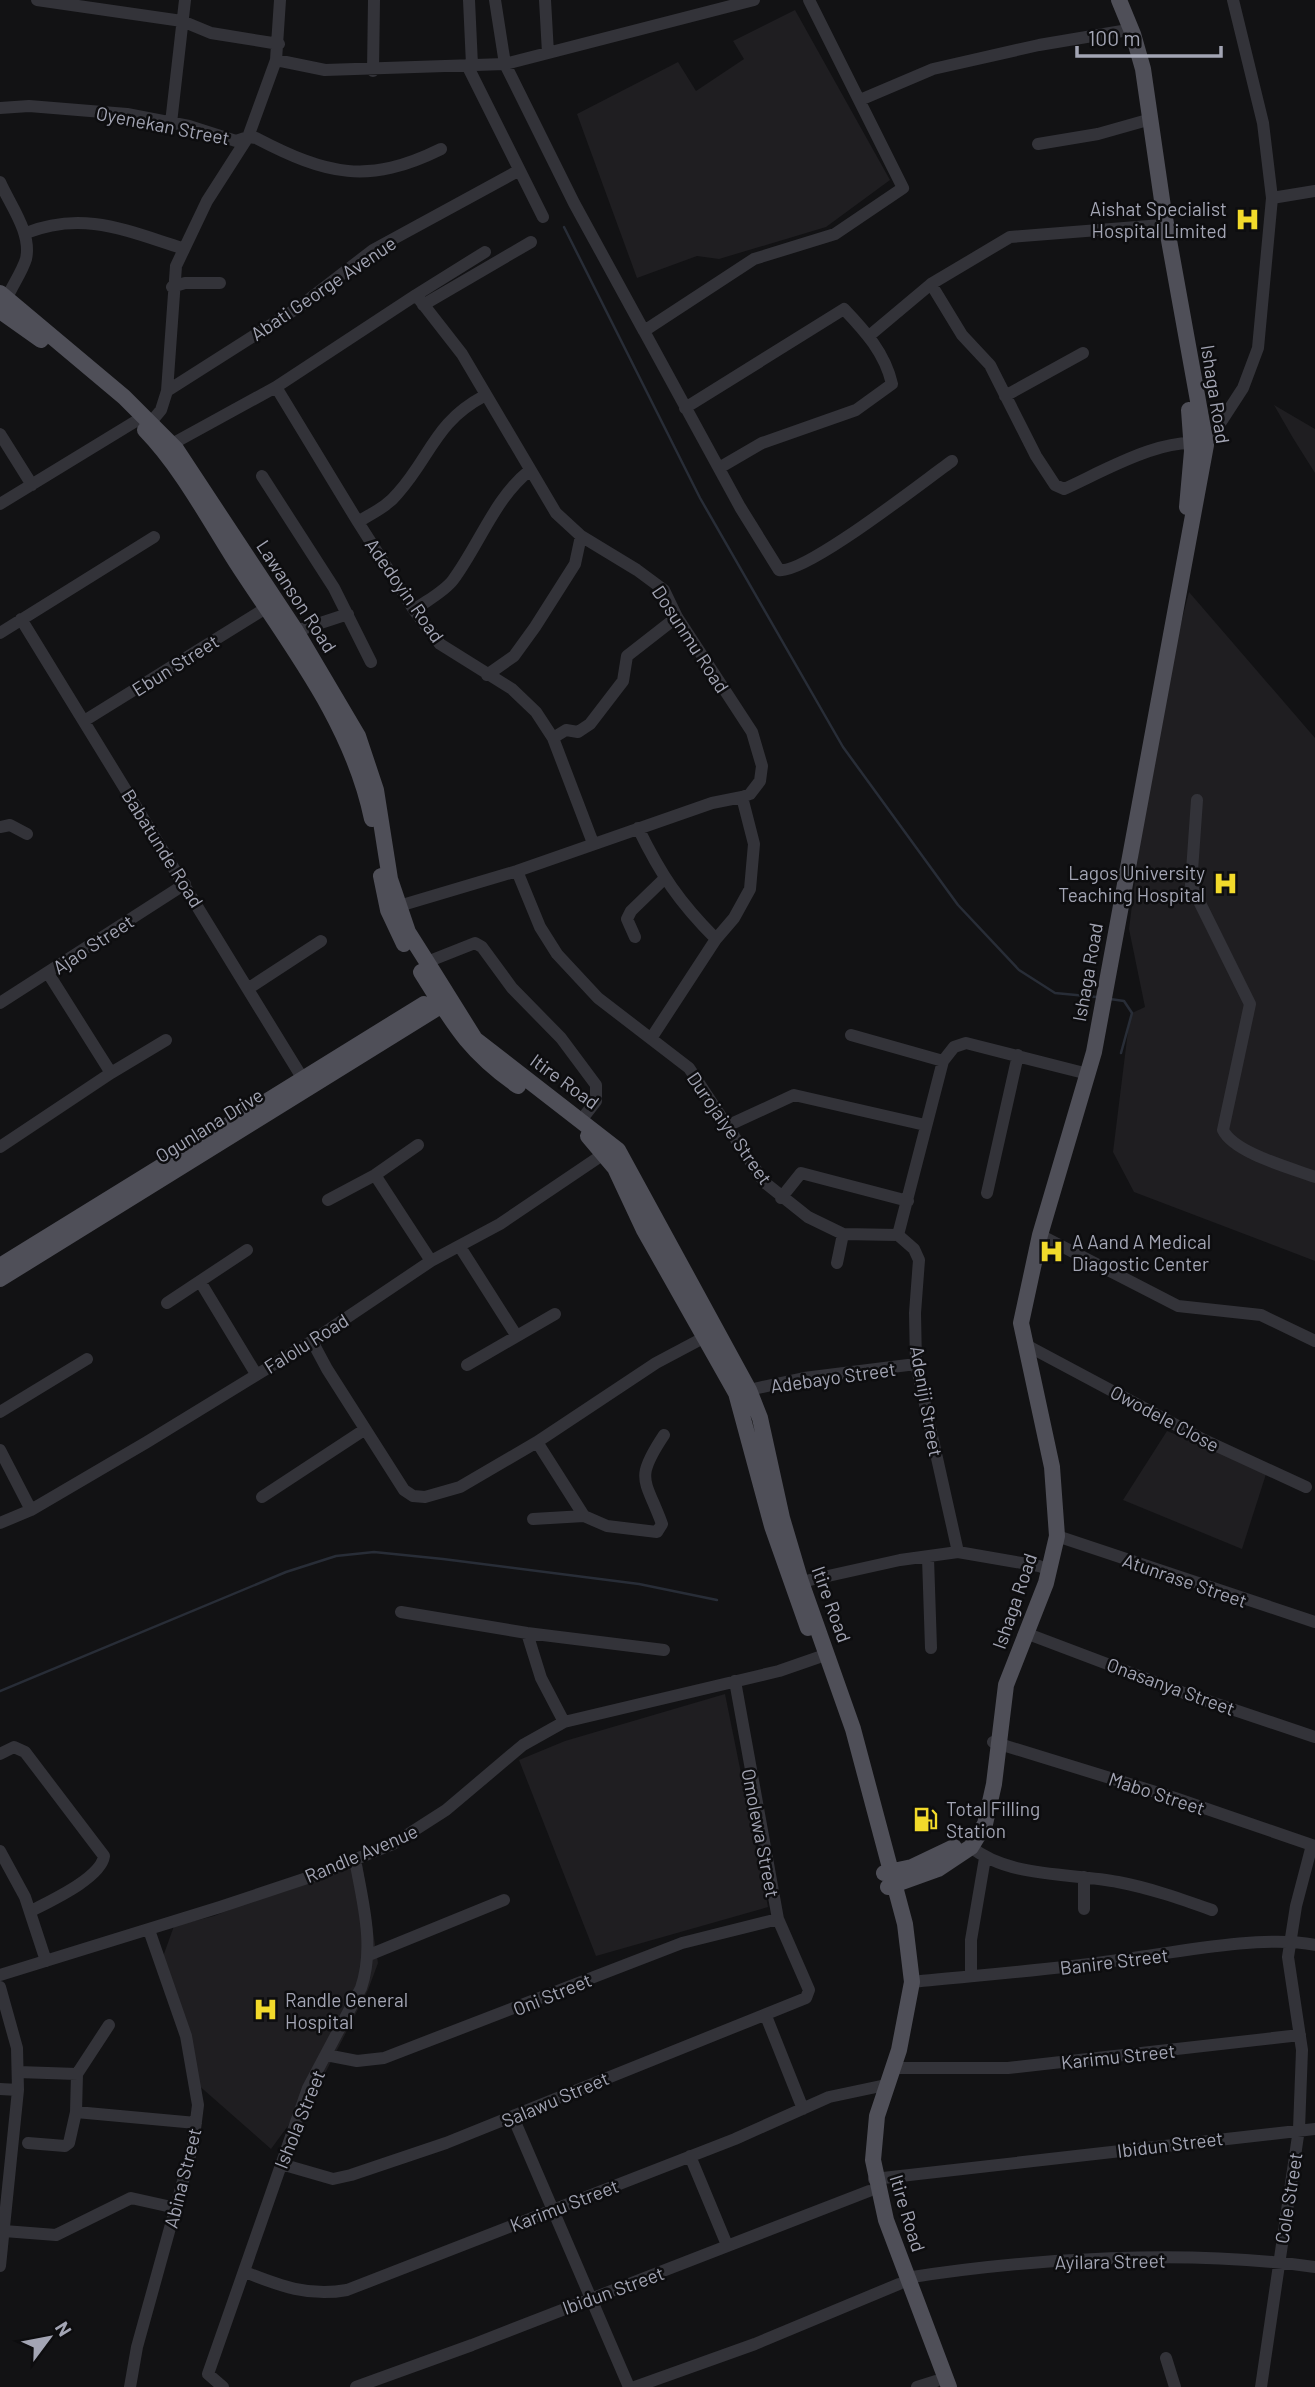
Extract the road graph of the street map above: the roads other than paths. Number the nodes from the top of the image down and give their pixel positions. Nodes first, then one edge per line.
1 (37, 0) edge
2 (185, 0) edge
3 (280, 0) edge
4 (374, 0) edge
5 (469, 0) edge
6 (495, 0) edge
7 (545, 0) edge
8 (754, 0) edge
9 (809, 0) edge
10 (1116, 0) edge
11 (1233, 0) edge
12 (182, 21) junction
13 (1128, 30) junction
14 (279, 44) junction
15 (548, 54) junction
16 (276, 60) junction
17 (505, 64) junction
18 (470, 65) junction
19 (373, 71) junction
20 (860, 100) junction
21 (0, 108) edge
22 (1144, 121) junction
23 (171, 123) junction
24 (247, 137) junction
25 (1038, 144) dead end
26 (442, 149) dead end
27 (519, 171) junction
28 (0, 182) edge
29 (1315, 191) edge
30 (1272, 198) junction
31 (543, 217) dead end
32 (1162, 225) junction
33 (26, 233) junction
34 (531, 242) dead end
35 (182, 248) junction
36 (485, 252) dead end
37 (220, 283) dead end
38 (931, 284) junction
39 (172, 287) junction
40 (422, 304) junction
41 (2, 307) edge
42 (644, 331) junction
43 (869, 336) junction
44 (1083, 353) dead end
45 (276, 387) junction
46 (167, 391) junction
47 (484, 396) junction
48 (1005, 396) junction
49 (685, 408) junction
50 (143, 421) junction
51 (0, 434) edge
52 (1199, 443) junction
53 (172, 444) junction
54 (951, 461) dead end
55 (719, 468) junction
56 (529, 471) junction
57 (262, 476) dead end
58 (32, 485) junction
59 (0, 504) edge
60 (358, 522) junction
61 (581, 536) junction
62 (154, 537) dead end
63 (266, 608) junction
64 (415, 610) junction
65 (348, 614) junction
66 (677, 617) junction
67 (21, 619) junction
68 (296, 631) junction
69 (0, 633) edge
70 (371, 662) dead end
71 (487, 676) junction
72 (326, 692) junction
73 (84, 721) junction
74 (553, 738) junction
75 (742, 797) junction
76 (1197, 800) dead end
77 (0, 827) edge
78 (638, 828) junction
79 (27, 834) dead end
80 (593, 843) junction
81 (517, 871) junction
82 (664, 880) junction
83 (185, 884) junction
84 (399, 906) junction
85 (635, 937) dead end
86 (716, 939) junction
87 (321, 941) dead end
88 (427, 962) junction
89 (48, 973) junction
90 (249, 988) junction
91 (443, 997) junction
92 (0, 1003) edge
93 (851, 1035) dead end
94 (652, 1037) junction
95 (166, 1040) dead end
96 (1018, 1055) junction
97 (943, 1062) junction
98 (111, 1073) junction
99 (1083, 1073) junction
100 (306, 1083) junction
101 (582, 1119) junction
102 (729, 1125) junction
103 (925, 1125) junction
104 (418, 1145) dead end
105 (0, 1147) edge
106 (610, 1150) junction
107 (375, 1175) junction
108 (1315, 1177) edge
109 (987, 1193) dead end
110 (781, 1198) junction
111 (328, 1200) dead end
112 (908, 1201) junction
113 (843, 1234) junction
114 (898, 1235) junction
115 (1040, 1235) junction
116 (460, 1247) junction
117 (247, 1250) dead end
118 (431, 1261) junction
119 (837, 1263) dead end
120 (0, 1266) edge
121 (0, 1279) edge
122 (201, 1283) junction
123 (167, 1303) dead end
124 (555, 1314) dead end
125 (516, 1335) junction
126 (705, 1337) junction
127 (312, 1340) junction
128 (1315, 1341) edge
129 (1026, 1345) junction
130 (87, 1359) dead end
131 (916, 1364) junction
132 (467, 1365) dead end
133 (256, 1374) junction
134 (749, 1390) junction
135 (0, 1412) edge
136 (364, 1430) junction
137 (664, 1435) dead end
138 (537, 1442) junction
139 (0, 1450) edge
140 (1306, 1487) dead end
141 (262, 1497) dead end
142 (31, 1510) junction
143 (584, 1516) junction
144 (533, 1519) dead end
145 (0, 1523) edge
146 (1057, 1536) junction
147 (958, 1552) junction
148 (928, 1558) junction
149 (1044, 1568) junction
150 (801, 1582) junction
151 (401, 1612) dead end
152 (1315, 1622) edge
153 (527, 1633) junction
154 (1028, 1634) junction
155 (931, 1648) dead end
156 (664, 1650) dead end
157 (824, 1656) junction
158 (735, 1681) junction
159 (564, 1722) junction
160 (1315, 1737) edge
161 (995, 1743) junction
162 (0, 1754) edge
163 (1313, 1846) edge
164 (971, 1847) junction
165 (0, 1851) edge
166 (985, 1858) junction
167 (355, 1860) junction
168 (1083, 1877) junction
169 (890, 1879) junction
170 (504, 1900) dead end
171 (1084, 1909) dead end
172 (1212, 1910) dead end
173 (31, 1911) junction
174 (778, 1919) junction
175 (149, 1930) junction
176 (1289, 1941) junction
177 (1315, 1945) edge
178 (369, 1955) junction
179 (46, 1961) junction
180 (0, 1975) edge
181 (971, 1976) junction
182 (804, 1980) joint
183 (912, 1982) junction
184 (0, 1987) edge
185 (766, 2016) junction
186 (109, 2025) dead end
187 (1300, 2035) junction
188 (326, 2055) junction
189 (894, 2068) junction
190 (18, 2073) junction
191 (77, 2074) junction
192 (881, 2086) junction
193 (0, 2089) edge
194 (18, 2090) junction
195 (803, 2109) junction
196 (75, 2112) junction
197 (513, 2116) junction
198 (197, 2123) junction
199 (1299, 2129) junction
200 (1315, 2129) edge
201 (28, 2143) dead end
202 (690, 2156) junction
203 (281, 2164) junction
204 (5, 2174) edge
205 (872, 2185) junction
206 (554, 2207) junction
207 (176, 2208) junction
208 (4, 2231) junction
209 (727, 2245) junction
210 (1, 2257) edge
211 (1278, 2262) junction
212 (1315, 2267) edge
213 (245, 2272) junction
214 (903, 2281) junction
215 (592, 2296) junction
216 (1166, 2358) dead end
217 (941, 2385) edge
218 (130, 2387) edge
219 (223, 2387) edge
220 (356, 2387) edge
221 (629, 2387) edge
222 (635, 2387) edge
223 (917, 2387) edge
224 (1175, 2387) edge
225 (1261, 2387) edge

1 - 12 street
2 - 12 street
3 - 14 street
4 - 19 street
5 - 18 street
6 - 17 street
7 - 15 street
8 - 15 street
9 - 20 street
10 - 13 main road, Ishaga Road
10 - 52 main road, Ishaga Road
11 - 30 street
12 - 14 street
12 - 23 street
13 - 20 street
13 - 22 main road, Ishaga Road
14 - 16 street
15 - 17 street
16 - 19 street
16 - 24 street
17 - 18 street
17 - 42 street
18 - 19 street
18 - 27 street
20 - 42 street
21 - 23 street, Oyenekan Street
22 - 25 street
22 - 32 main road, Ishaga Road
23 - 24 street, Oyenekan Street
24 - 26 street, Oyenekan Street
24 - 35 street
27 - 31 street
27 - 46 street, Abati George Avenue
28 - 33 street
29 - 30 street
30 - 52 street
32 - 38 street
32 - 52 main road, Ishaga Road
33 - 35 street
33 - 41 street
34 - 40 street
35 - 39 street
36 - 40 street
37 - 39 street
38 - 43 street
38 - 48 street
39 - 46 street
40 - 45 street
40 - 47 street, Dosunmu Road
41 - 50 main road, Lawanson Road
42 - 49 street
43 - 49 street
43 - 55 street
44 - 48 street
45 - 53 street
45 - 60 street, Adedoyin Road
46 - 50 street
47 - 56 street, Dosunmu Road
47 - 60 street
48 - 52 street
49 - 55 street
50 - 53 main road, Lawanson Road
50 - 58 street
50 - 63 main road, Lawanson Road
51 - 58 street
52 - 99 main road, Ishaga Road
53 - 68 main road, Lawanson Road
54 - 55 street
56 - 61 street, Dosunmu Road
56 - 64 street
57 - 65 street
58 - 59 street
60 - 64 street, Adedoyin Road
61 - 66 street, Dosunmu Road
61 - 71 street
62 - 67 street
63 - 72 main road, Lawanson Road
63 - 73 street, Ebun Street
64 - 71 street, Adedoyin Road
65 - 68 street
65 - 70 street
66 - 74 street
66 - 75 street, Dosunmu Road
67 - 69 street
67 - 73 street, Babatunde Road
68 - 72 main road, Lawanson Road
71 - 74 street, Adedoyin Road
72 - 84 main road, Lawanson Road
72 - 91 main road, Lawanson Road
73 - 83 street, Babatunde Road
74 - 80 street, Adedoyin Road
75 - 78 street
75 - 86 street
76 - 108 street
77 - 79 street
78 - 80 street
78 - 82 street
80 - 81 street
81 - 84 street
81 - 94 street, Durojaiye Street
82 - 85 street
82 - 86 street
83 - 89 street, Ajao Street
83 - 90 street, Babatunde Road
84 - 88 main road, Lawanson Road
86 - 94 street
87 - 90 street
88 - 91 main road, Lawanson Road
88 - 101 street
89 - 92 street, Ajao Street
89 - 98 street
90 - 100 street, Babatunde Road
91 - 100 main road, Ogunlana Drive
91 - 101 main road, Itire Road
91 - 106 main road, Itire Road
93 - 97 street
94 - 102 street, Durojaiye Street
95 - 98 street
96 - 97 street
96 - 99 street
96 - 109 street
97 - 103 street
98 - 105 street
99 - 115 main road, Ishaga Road
99 - 149 main road, Ishaga Road
100 - 120 main road, Ogunlana Drive
100 - 121 main road, Ogunlana Drive
101 - 106 main road, Itire Road
102 - 103 street
102 - 110 street, Durojaiye Street
103 - 112 street
104 - 107 street
106 - 116 street, Falolu Road
106 - 126 main road, Itire Road
106 - 134 main road, Itire Road
107 - 111 street
107 - 118 street
110 - 112 street
110 - 113 street, Durojaiye Street
112 - 114 street
113 - 114 street, Durojaiye Street
113 - 119 street
114 - 131 street, Adeniji Street
115 - 128 street
115 - 129 main road, Ishaga Road
116 - 118 street, Falolu Road
116 - 125 street
117 - 122 street
118 - 127 street, Falolu Road
122 - 123 street
122 - 133 street
124 - 125 street
125 - 132 street
126 - 138 street
126 - 157 main road, Itire Road
127 - 133 street, Falolu Road
127 - 136 street
129 - 140 street, Owodele Close
129 - 146 main road, Ishaga Road
130 - 135 street
131 - 134 street, Adebayo Street
131 - 147 street, Adeniji Street
133 - 142 street, Falolu Road
134 - 150 main road, Itire Road
136 - 138 street
136 - 141 street
137 - 143 street
138 - 143 street
139 - 142 street
142 - 145 street, Falolu Road
143 - 144 street
146 - 149 main road, Ishaga Road
146 - 152 street, Atunrase Street
147 - 148 street
147 - 149 street
148 - 150 street
148 - 155 street
149 - 154 main road, Ishaga Road
149 - 161 main road, Ishaga Road
150 - 157 main road, Itire Road
151 - 153 street
153 - 156 street
153 - 159 street
154 - 160 street, Onasanya Street
154 - 161 main road, Ishaga Road
157 - 158 street, Randle Avenue
157 - 169 main road, Itire Road
158 - 159 street, Randle Avenue
158 - 174 street, Omolewa Street
159 - 167 street, Randle Avenue
161 - 163 street, Mabo Street
161 - 164 main road, Ishaga Road
161 - 169 main road, Ishaga Road
162 - 173 street
163 - 176 street, Cole Street
164 - 166 street
164 - 169 main road
165 - 173 street
166 - 168 street
166 - 181 street
167 - 175 street, Randle Avenue
167 - 178 street, Ishola Street
168 - 171 street
168 - 172 street
169 - 183 main road, Itire Road
169 - 192 main road, Itire Road
170 - 178 street
173 - 179 street
174 - 182 street, Omolewa Street
174 - 188 street, Oni Street
175 - 179 street, Randle Avenue
175 - 198 street, Abina Street
176 - 177 street, Banire Street
176 - 181 street, Banire Street
176 - 187 street, Cole Street
178 - 188 street, Ishola Street
179 - 180 street, Randle Avenue
181 - 183 street, Banire Street
182 - 185 street, Salawu Street
183 - 189 main road, Itire Road
184 - 190 street
185 - 195 street
185 - 197 street, Salawu Street
186 - 191 street
187 - 189 street, Karimu Street
187 - 199 street, Cole Street
188 - 203 street, Ishola Street
189 - 205 main road, Itire Road
190 - 191 street
190 - 194 street
191 - 196 street
192 - 195 street, Karimu Street
192 - 205 main road, Itire Road
193 - 194 street
194 - 204 street
195 - 202 street, Karimu Street
196 - 198 street
196 - 201 street
197 - 203 street, Salawu Street
197 - 206 street
198 - 207 street, Abina Street
199 - 200 street, Ibidun Street
199 - 205 street, Ibidun Street
199 - 211 street, Cole Street
202 - 206 street, Karimu Street
202 - 209 street
203 - 213 street, Ishola Street
204 - 208 street
205 - 209 street, Ibidun Street
205 - 214 main road, Itire Road
206 - 213 street, Karimu Street
206 - 215 street
207 - 208 street
207 - 218 street, Abina Street
208 - 210 street
209 - 215 street, Ibidun Street
211 - 212 street, Ayilara Street
211 - 214 street, Ayilara Street
211 - 225 street, Cole Street
213 - 219 street, Ishola Street
214 - 217 main road, Itire Road
214 - 222 street, Ayilara Street
215 - 220 street, Ibidun Street
215 - 221 street
216 - 224 street
217 - 223 street

